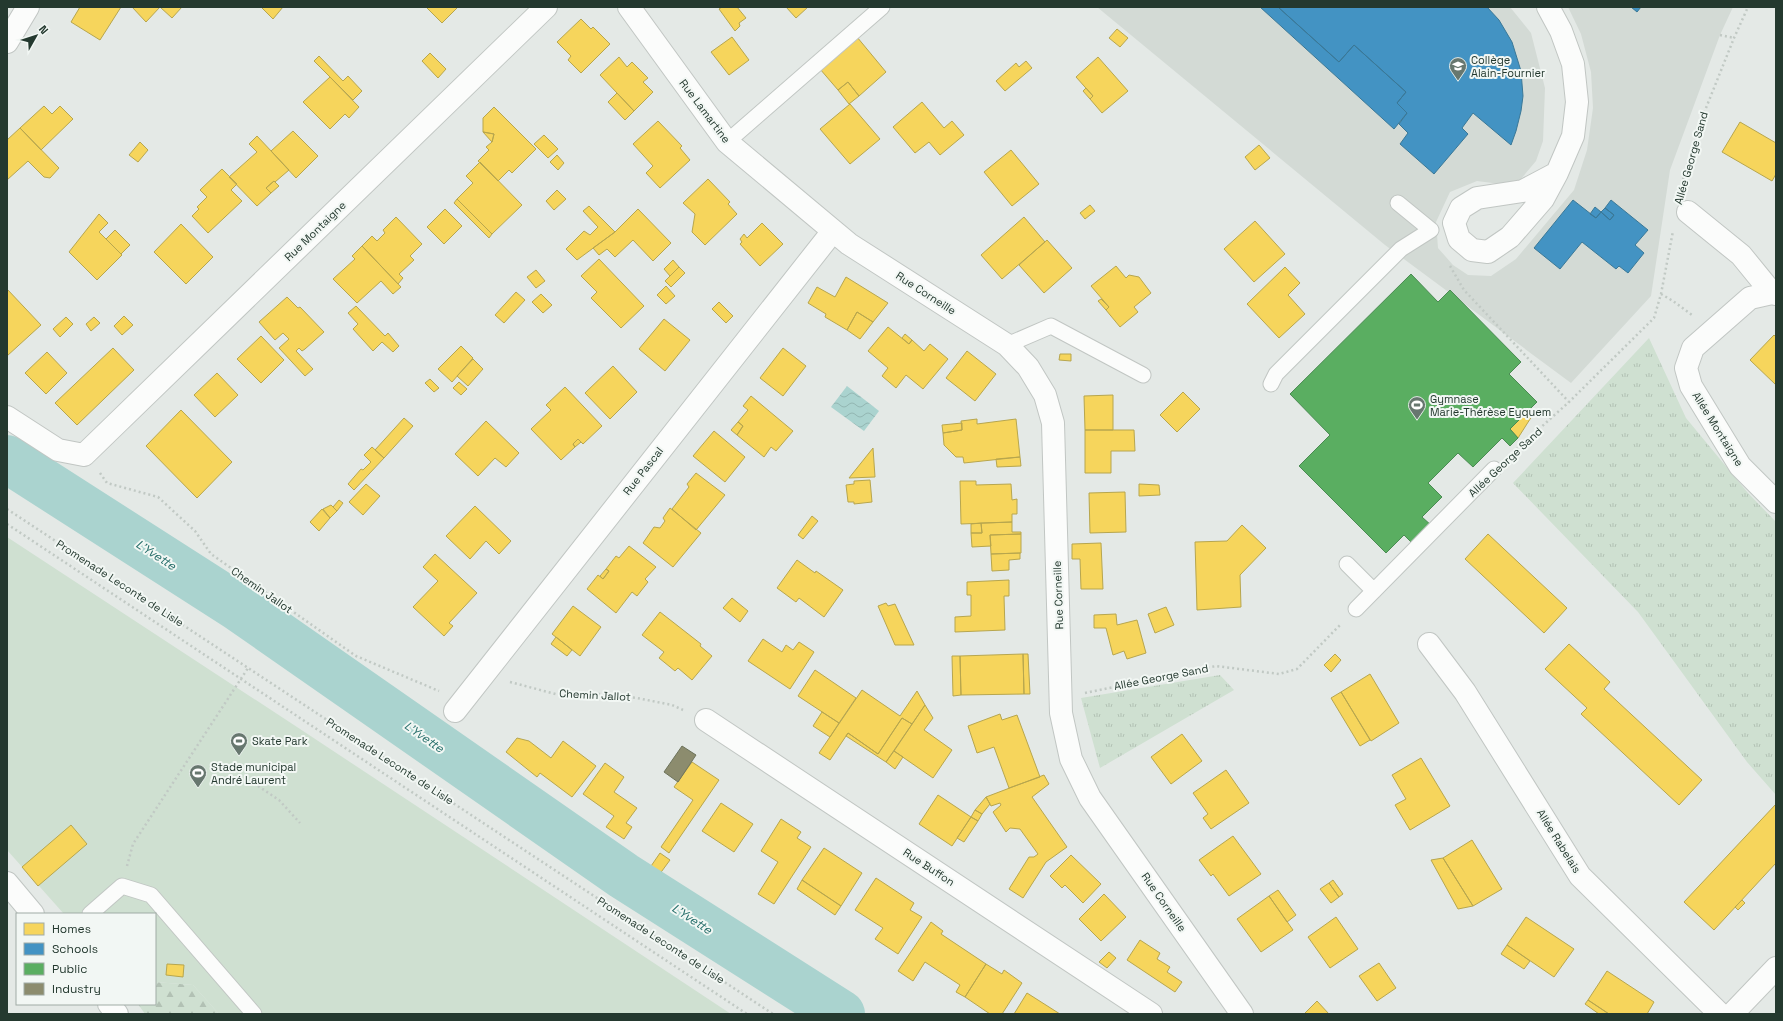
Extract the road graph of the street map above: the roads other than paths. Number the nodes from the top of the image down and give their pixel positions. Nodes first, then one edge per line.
1 (28, 7) edge
2 (546, 7) edge
3 (629, 7) edge
4 (882, 7) edge
5 (1548, 7) edge
6 (7, 42) edge
7 (727, 142) junction
8 (1557, 173) junction
9 (1398, 202) dead end
10 (1680, 210) road end
11 (1454, 223) junction
12 (1431, 230) junction
13 (832, 231) junction
14 (1774, 293) edge
15 (1007, 345) junction
16 (1143, 375) dead end
17 (1271, 384) dead end
18 (7, 417) edge
19 (1494, 470) road end
20 (1776, 502) edge
21 (1347, 564) dead end
22 (1374, 591) junction
23 (1356, 609) road end
24 (1429, 644) dead end
25 (459, 705) road end
26 (706, 720) road end
27 (7, 883) edge
28 (32, 913) edge
29 (91, 913) edge
30 (1776, 968) edge
31 (110, 1005) edge
32 (118, 1014) edge
33 (254, 1014) edge
34 (1151, 1014) edge
35 (1242, 1014) edge
36 (1720, 1014) edge
37 (1732, 1014) edge

1 - 6 street
2 - 18 street, Rue Montaigne
3 - 7 street, Rue Lamartine
4 - 7 lane
5 - 8 street
7 - 13 street, Rue Lamartine
8 - 11 street
8 - 11 street
9 - 12 lane
10 - 14 street
11 - 12 lane
12 - 17 lane
13 - 15 street, Rue Corneille
13 - 25 street, Rue Pascal
14 - 20 street, Allée Montaigne
15 - 16 lane
15 - 35 street, Rue Corneille
19 - 22 lane, Allée George Sand
21 - 22 lane
22 - 23 lane, Allée George Sand
24 - 36 street, Allée Rabelais
26 - 34 street, Rue Buffon
27 - 28 street
29 - 33 lane
30 - 37 street
31 - 32 street

